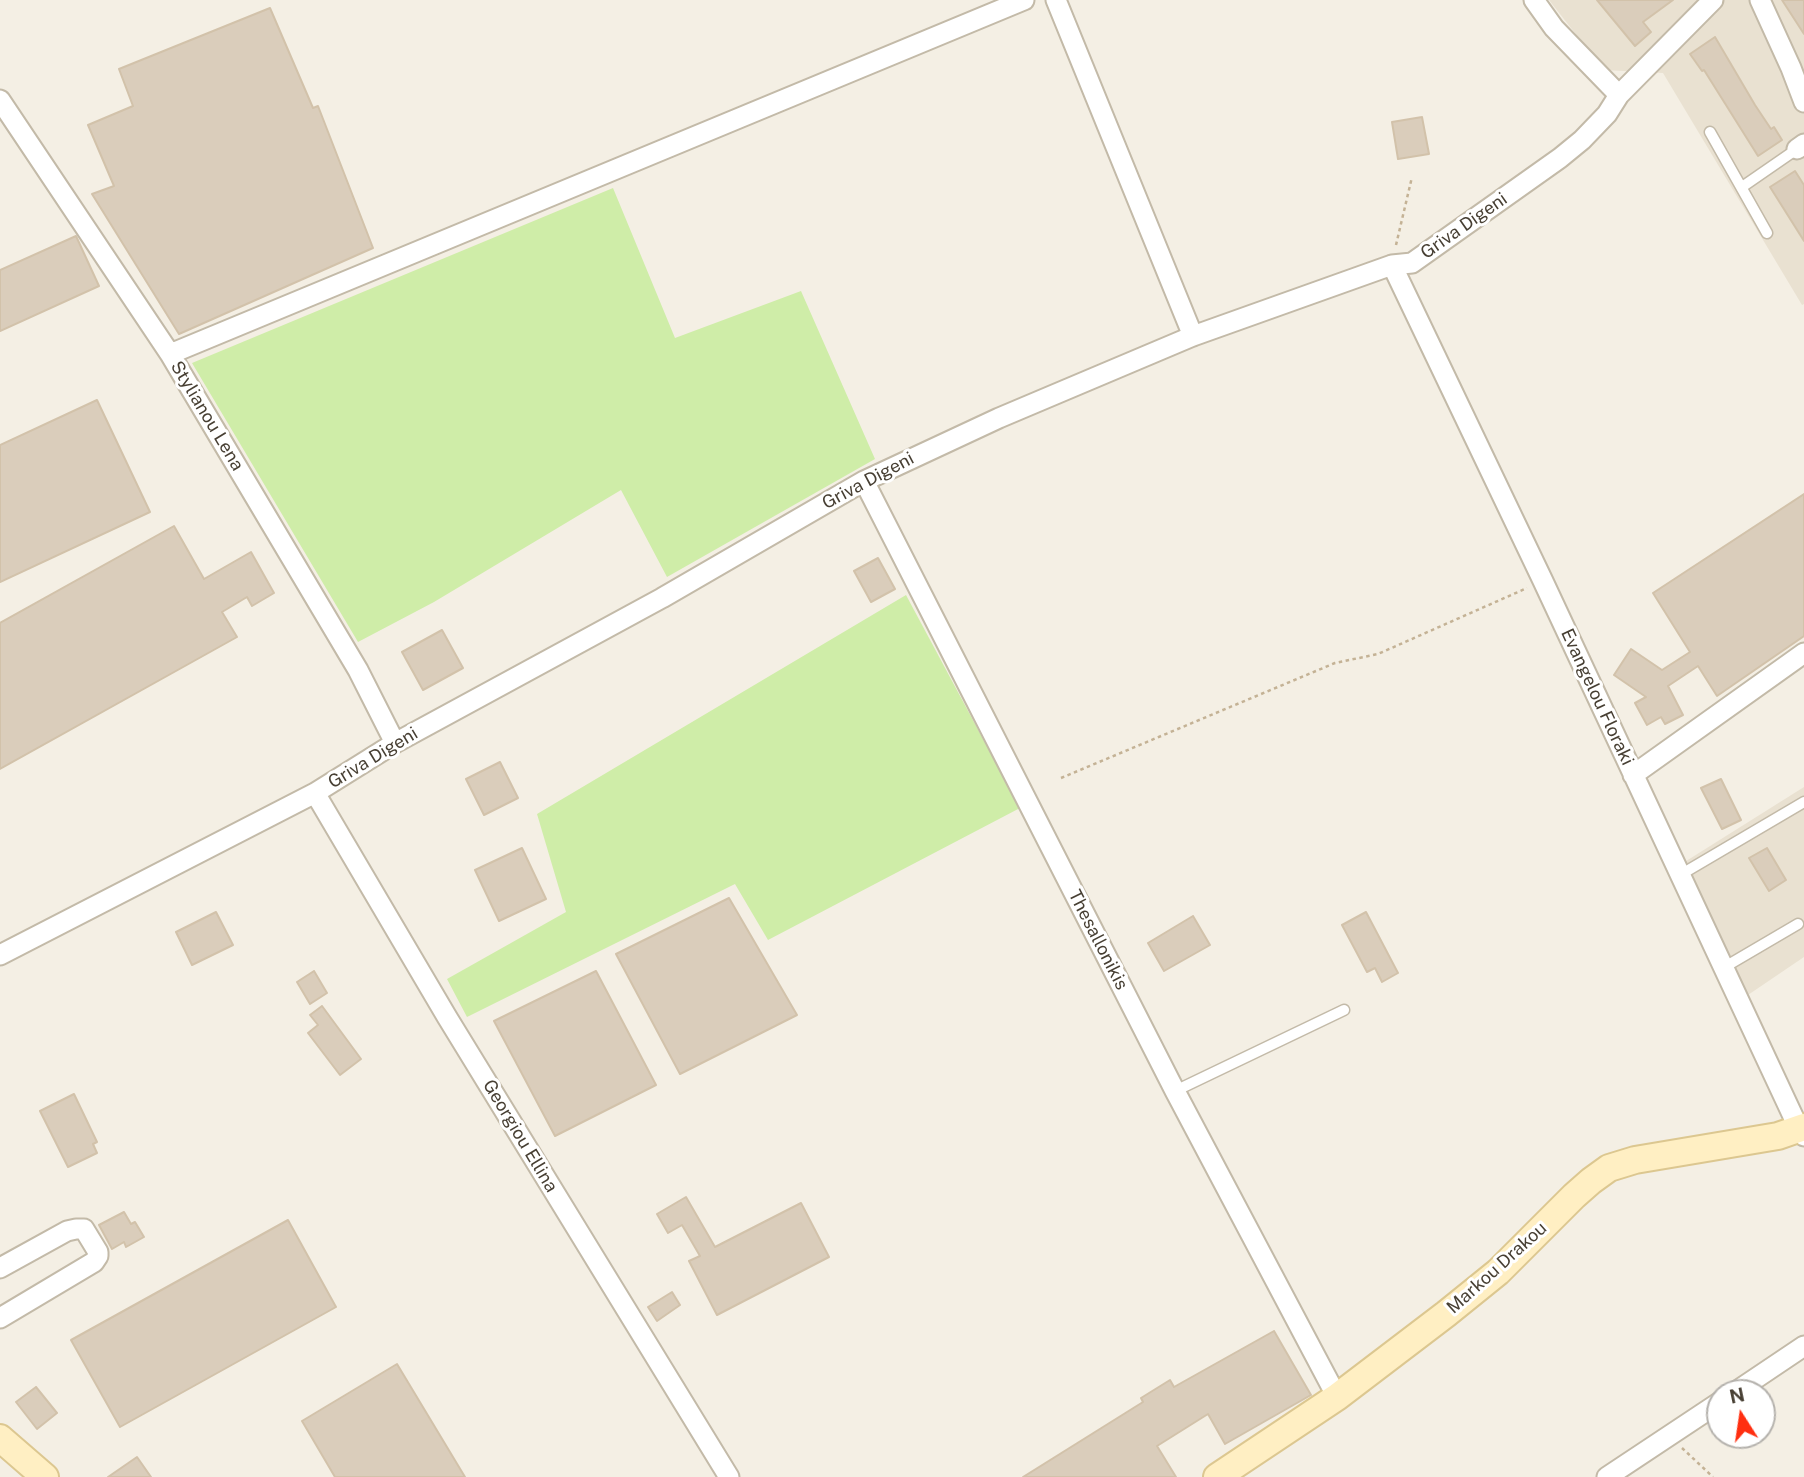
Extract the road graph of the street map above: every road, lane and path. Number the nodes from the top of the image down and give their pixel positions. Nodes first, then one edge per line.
1 (1024, 0) edge
2 (1056, 0) edge
3 (1534, 0) edge
4 (1760, 0) edge
5 (1703, 4) edge
6 (1619, 95) junction
7 (0, 100) edge
8 (1804, 102) edge
9 (1710, 132) dead end
10 (1800, 147) edge
11 (1412, 177) dead end
12 (1742, 187) junction
13 (1768, 233) dead end
14 (1392, 265) junction
15 (1193, 336) junction
16 (170, 354) junction
17 (864, 481) junction
18 (1543, 581) junction
19 (1804, 653) edge
20 (395, 743) junction
21 (1633, 775) junction
22 (1061, 778) dead end
23 (314, 793) junction
24 (1804, 802) edge
25 (1680, 875) junction
26 (1798, 924) dead end
27 (0, 955) edge
28 (1723, 968) junction
29 (1344, 1010) dead end
30 (1175, 1091) junction
31 (1802, 1131) edge
32 (0, 1268) edge
33 (0, 1318) edge
34 (1804, 1346) edge
35 (1755, 1379) edge
36 (1337, 1397) junction
37 (1706, 1412) edge
38 (1670, 1436) junction
39 (0, 1438) edge
40 (45, 1477) edge
41 (729, 1477) edge
42 (1217, 1477) edge
43 (1607, 1477) edge
44 (1713, 1477) edge

1 - 16 street
2 - 15 street
3 - 6 street
4 - 8 street
5 - 6 street, Griva Digeni
6 - 14 street, Griva Digeni
7 - 16 street, Stylianou Lena
9 - 12 lane
10 - 12 lane
11 - 14 path
12 - 13 lane
14 - 15 street, Griva Digeni
14 - 18 street, Evangelou Floraki
15 - 17 street, Griva Digeni
16 - 20 street, Stylianou Lena
17 - 20 street, Griva Digeni
17 - 30 street, Thesallonikis
18 - 21 street, Evangelou Floraki
18 - 22 path
19 - 21 street
20 - 23 street, Griva Digeni
21 - 25 street, Evangelou Floraki
23 - 27 street, Griva Digeni
23 - 41 street, Georgiou Ellina
24 - 25 lane
25 - 28 street, Evangelou Floraki
26 - 28 lane
28 - 31 street, Evangelou Floraki
29 - 30 lane
30 - 36 street, Thesallonikis
31 - 36 street, Markou Drakou
32 - 33 street
34 - 35 street
36 - 42 street, Markou Drakou
37 - 38 street
38 - 43 street
38 - 44 path
39 - 40 street

